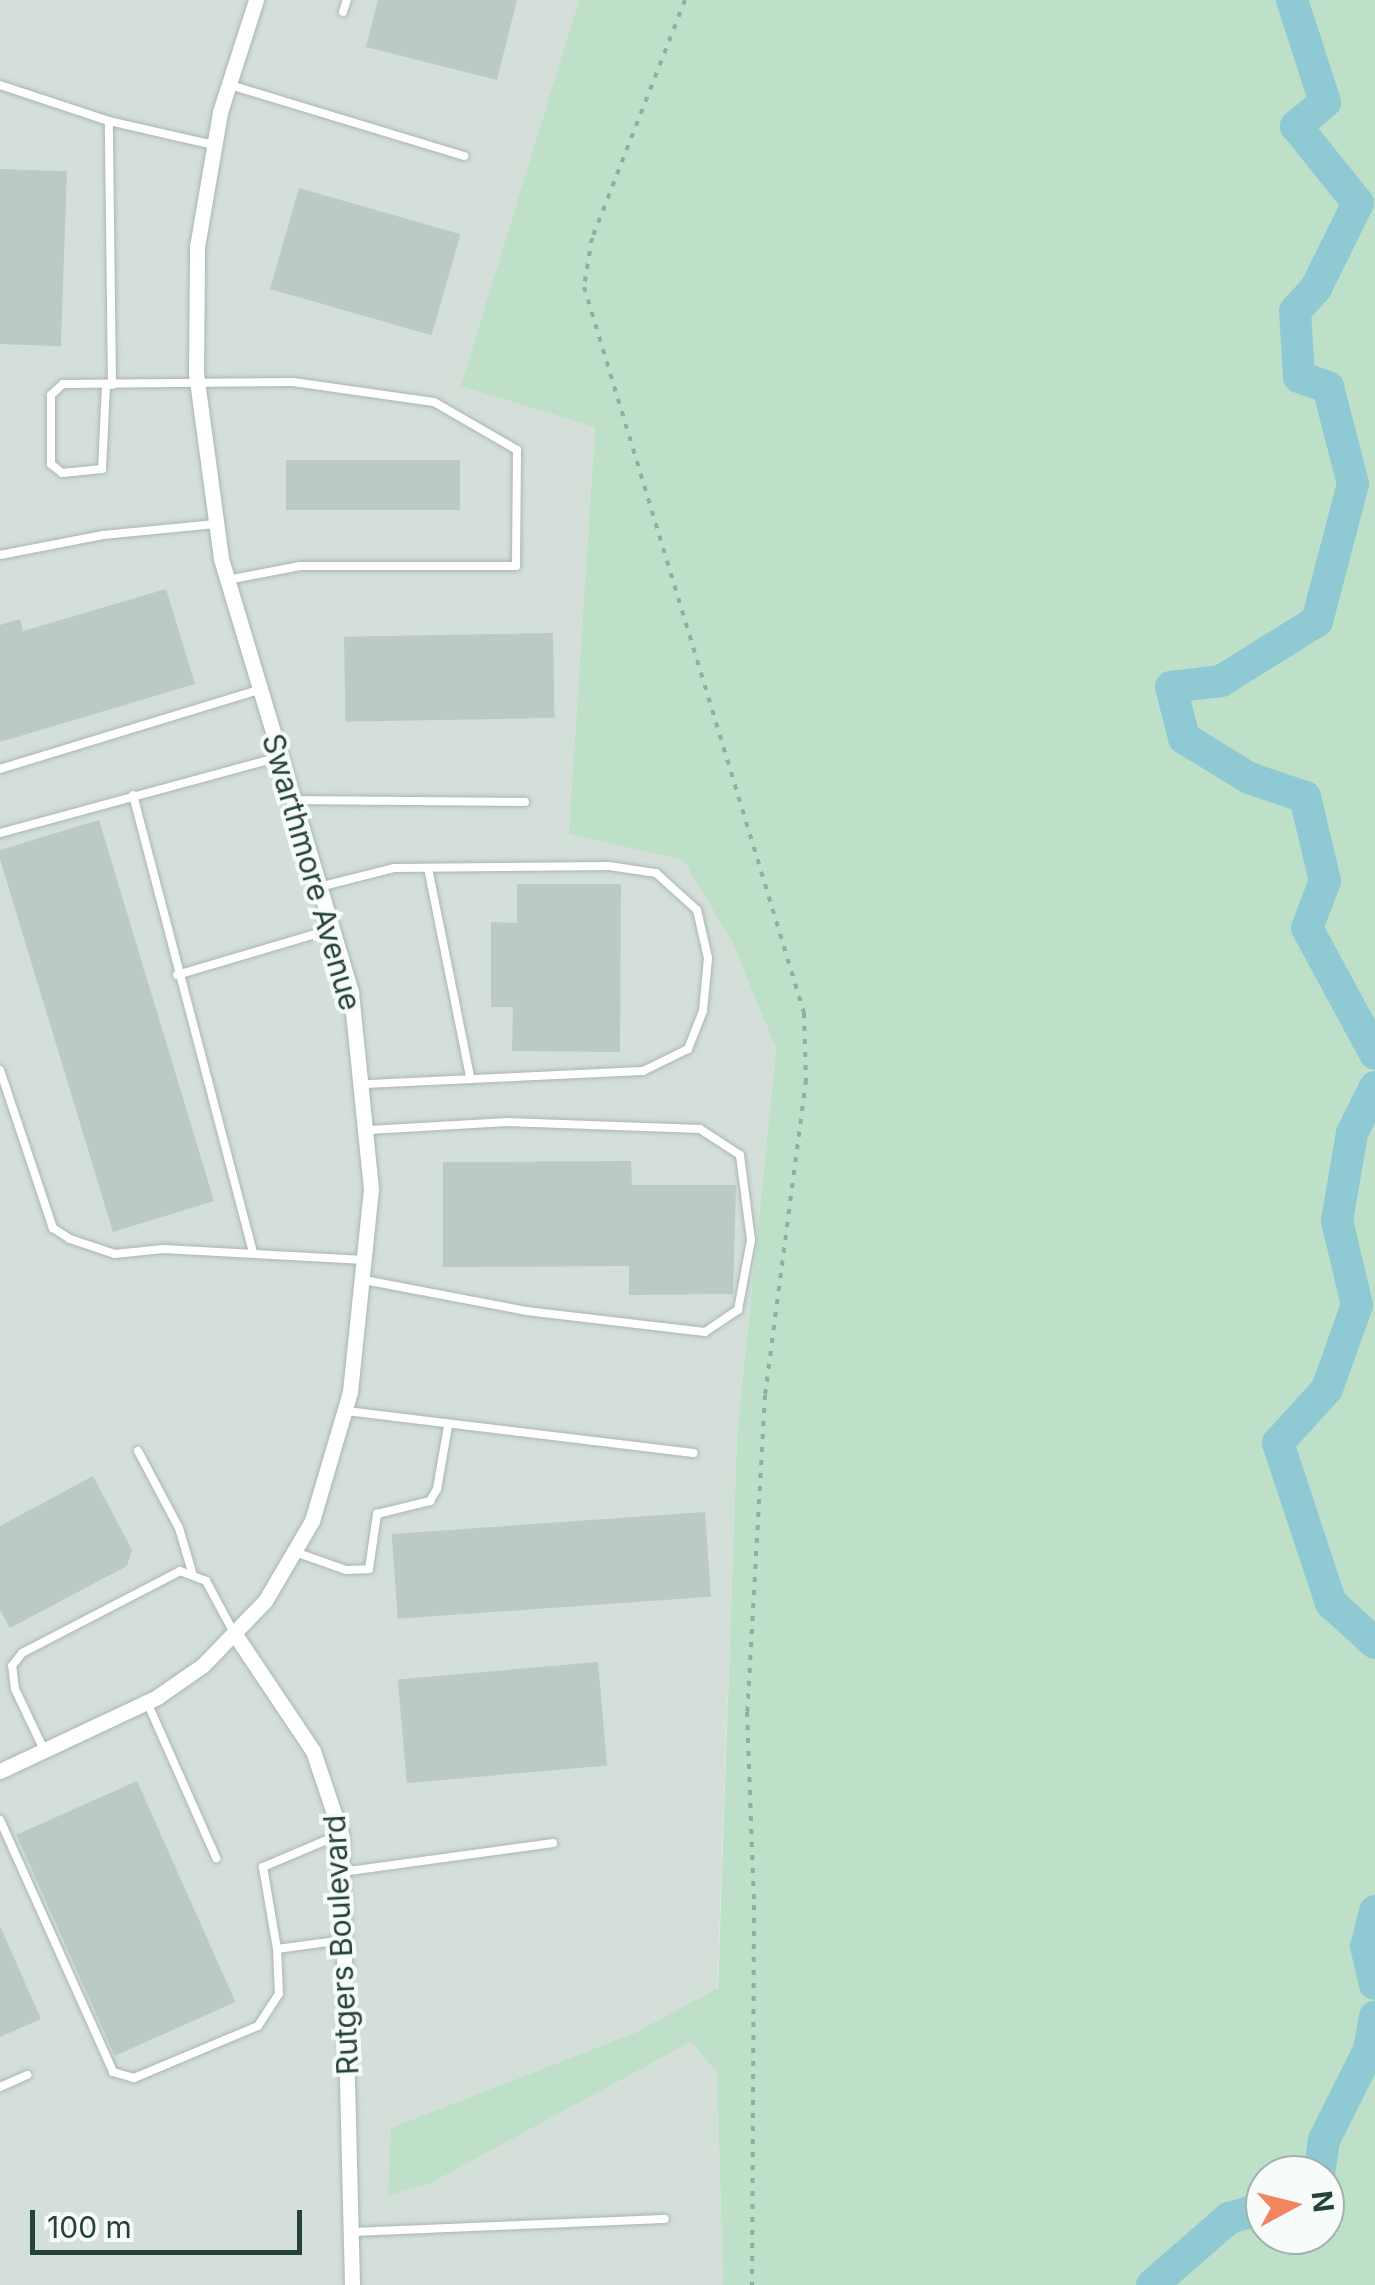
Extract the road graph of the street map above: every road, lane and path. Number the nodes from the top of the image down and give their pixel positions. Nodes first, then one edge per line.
1 (256, 0) edge
2 (347, 0) edge
3 (343, 12) dead end
4 (226, 84) junction
5 (0, 85) edge
6 (109, 121) junction
7 (214, 145) junction
8 (464, 156) dead end
9 (109, 385) junction
10 (198, 386) junction
11 (214, 524) junction
12 (0, 554) edge
13 (228, 580) junction
14 (259, 690) junction
15 (279, 757) junction
16 (0, 769) edge
17 (133, 795) junction
18 (292, 800) junction
19 (526, 802) dead end
20 (0, 833) edge
21 (428, 868) junction
22 (319, 887) junction
23 (332, 929) junction
24 (177, 976) junction
25 (0, 1070) edge
26 (470, 1076) junction
27 (363, 1084) junction
28 (369, 1130) junction
29 (253, 1254) junction
30 (366, 1260) junction
31 (364, 1280) junction
32 (346, 1411) junction
33 (448, 1426) junction
34 (138, 1451) dead end
35 (693, 1453) dead end
36 (296, 1552) junction
37 (192, 1572) junction
38 (234, 1633) junction
39 (147, 1702) junction
40 (45, 1752) junction
41 (0, 1771) edge
42 (0, 1820) edge
43 (341, 1834) junction
44 (554, 1843) dead end
45 (216, 1858) dead end
46 (342, 1872) junction
47 (344, 1940) junction
48 (277, 1949) junction
49 (28, 2074) dead end
50 (0, 2087) edge
51 (665, 2219) dead end
52 (350, 2232) junction
53 (352, 2285) edge

1 - 4 street, Swarthmore Avenue
2 - 3 lane
4 - 7 street, Swarthmore Avenue
4 - 8 lane
5 - 6 lane
6 - 7 lane
6 - 9 lane
7 - 10 street, Swarthmore Avenue
9 - 9 lane
9 - 10 lane
10 - 11 street, Swarthmore Avenue
10 - 13 lane
11 - 12 lane
11 - 13 street, Swarthmore Avenue
13 - 14 street, Swarthmore Avenue
14 - 15 street, Swarthmore Avenue
14 - 16 lane
15 - 17 lane
15 - 18 street, Swarthmore Avenue
17 - 20 lane
17 - 24 lane
18 - 19 lane
18 - 22 street, Swarthmore Avenue
21 - 22 lane
21 - 26 lane
21 - 26 lane
22 - 23 street, Swarthmore Avenue
23 - 24 lane
23 - 27 street, Swarthmore Avenue
24 - 29 lane
25 - 29 lane
26 - 27 lane
27 - 28 street, Swarthmore Avenue
28 - 30 street, Swarthmore Avenue
28 - 31 lane
29 - 30 lane
30 - 31 street, Swarthmore Avenue
31 - 32 street, Swarthmore Avenue
32 - 33 lane
32 - 36 street, Swarthmore Avenue
33 - 35 lane
33 - 36 lane
34 - 37 lane
36 - 38 street, Swarthmore Avenue
37 - 38 lane
37 - 40 lane
38 - 39 street, Swarthmore Avenue
38 - 43 street, Rutgers Boulevard
39 - 40 street, Swarthmore Avenue
39 - 45 lane
40 - 41 street, Swarthmore Avenue
42 - 48 lane
43 - 46 street, Rutgers Boulevard
43 - 48 lane
44 - 46 lane
46 - 47 street, Rutgers Boulevard
47 - 48 lane
47 - 52 street, Rutgers Boulevard
49 - 50 lane
51 - 52 lane
52 - 53 street, Rutgers Boulevard

